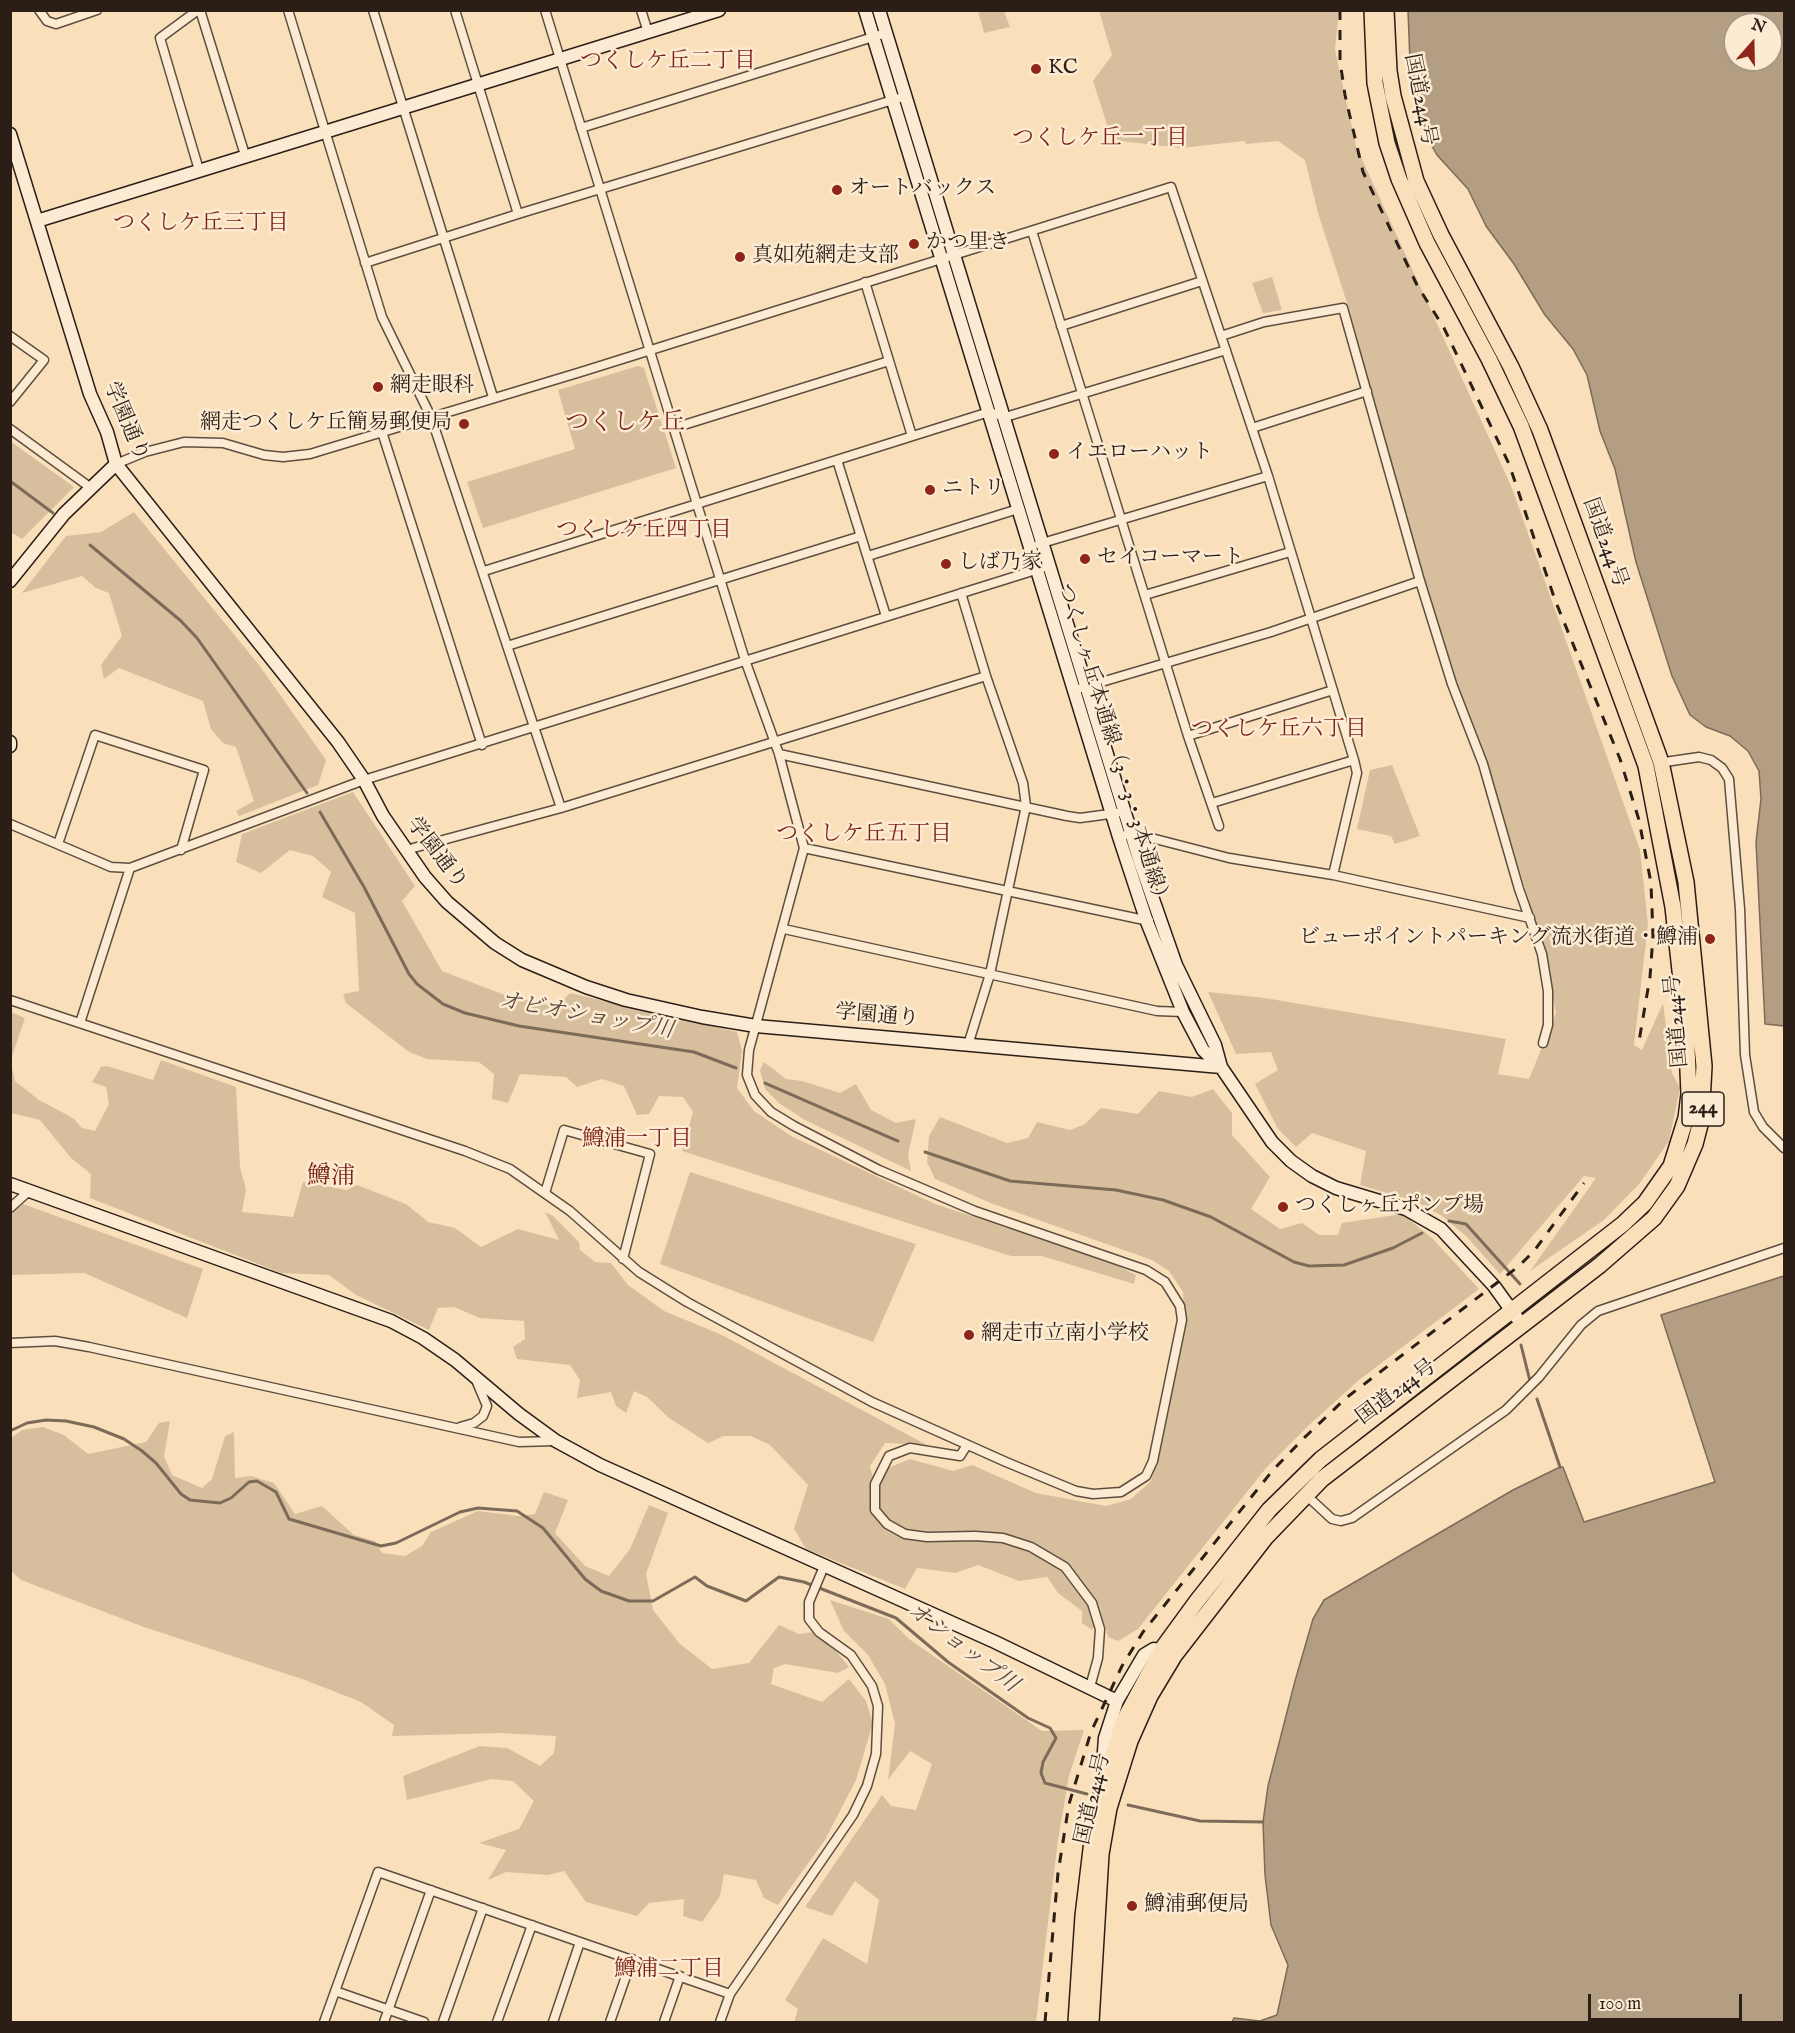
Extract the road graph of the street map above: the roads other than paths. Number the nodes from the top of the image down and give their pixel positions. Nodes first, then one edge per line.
1 (39, 10) edge
2 (97, 10) edge
3 (199, 10) edge
4 (288, 10) edge
5 (373, 10) edge
6 (455, 10) edge
7 (544, 10) edge
8 (641, 10) edge
9 (719, 10) edge
10 (865, 10) edge
11 (879, 10) edge
12 (1372, 10) edge
13 (1386, 10) edge
14 (648, 32) junction
15 (886, 33) junction
16 (874, 37) junction
17 (559, 59) junction
18 (478, 84) junction
19 (906, 96) junction
20 (893, 100) junction
21 (402, 107) junction
22 (581, 128) junction
23 (325, 131) junction
24 (10, 134) edge
25 (245, 155) junction
26 (199, 170) junction
27 (601, 191) junction
28 (518, 214) junction
29 (37, 221) junction
30 (1032, 231) junction
31 (443, 237) junction
32 (954, 255) junction
33 (941, 259) junction
34 (365, 263) junction
35 (1202, 281) junction
36 (865, 282) junction
37 (1061, 326) junction
38 (10, 336) edge
39 (1221, 336) junction
40 (649, 349) junction
41 (1226, 350) junction
42 (889, 361) junction
43 (1367, 391) junction
44 (1083, 394) junction
45 (493, 397) junction
46 (10, 402) edge
47 (989, 412) junction
48 (431, 417) junction
49 (1005, 417) junction
50 (674, 428) junction
51 (1252, 428) junction
52 (10, 429) edge
53 (382, 432) junction
54 (912, 436) junction
55 (837, 460) junction
56 (116, 464) junction
57 (1268, 476) junction
58 (90, 488) junction
59 (697, 502) junction
60 (1018, 509) junction
61 (1122, 520) junction
62 (861, 536) junction
63 (1042, 543) junction
64 (1029, 547) junction
65 (1290, 552) junction
66 (868, 556) junction
67 (1043, 568) junction
68 (484, 572) junction
69 (720, 579) junction
70 (10, 581) edge
71 (1420, 581) junction
72 (961, 593) junction
73 (1145, 595) junction
74 (886, 616) junction
75 (1311, 620) junction
76 (507, 646) junction
77 (745, 660) junction
78 (1166, 664) junction
79 (986, 676) junction
80 (1088, 687) junction
81 (1075, 690) junction
82 (1333, 690) junction
83 (535, 729) junction
84 (1188, 736) junction
85 (774, 743) junction
86 (482, 745) junction
87 (779, 754) junction
88 (1354, 760) junction
89 (1661, 762) junction
90 (1646, 766) junction
91 (364, 780) junction
92 (1212, 803) junction
93 (1026, 806) junction
94 (561, 808) junction
95 (1125, 810) junction
96 (1113, 814) junction
97 (10, 824) edge
98 (1220, 826) dead end
99 (1132, 833) junction
100 (1119, 837) junction
101 (58, 844) junction
102 (804, 849) junction
103 (181, 850) junction
104 (406, 850) junction
105 (130, 868) junction
106 (1333, 875) junction
107 (1007, 893) junction
108 (1530, 918) junction
109 (1153, 920) junction
110 (784, 929) junction
111 (990, 974) junction
112 (10, 1000) edge
113 (1183, 1012) junction
114 (80, 1023) junction
115 (756, 1026) junction
116 (1543, 1043) dead end
117 (968, 1045) junction
118 (1221, 1067) junction
119 (1785, 1148) edge
120 (10, 1184) edge
121 (29, 1191) junction
122 (545, 1193) junction
123 (10, 1208) edge
124 (1785, 1248) edge
125 (623, 1259) junction
126 (1510, 1309) junction
127 (1521, 1324) junction
128 (10, 1342) edge
129 (475, 1376) junction
130 (459, 1427) junction
131 (556, 1441) junction
132 (967, 1445) junction
133 (1300, 1490) junction
134 (825, 1564) junction
135 (1168, 1653) junction
136 (1090, 1687) junction
137 (1117, 1701) junction
138 (1117, 1760) junction
139 (431, 1890) junction
140 (483, 1908) junction
141 (532, 1925) junction
142 (580, 1942) junction
143 (632, 1959) junction
144 (680, 1976) junction
145 (335, 1991) junction
146 (730, 1994) junction
147 (388, 2010) junction
148 (324, 2022) edge
149 (384, 2022) edge
150 (424, 2022) edge
151 (443, 2022) edge
152 (497, 2022) edge
153 (553, 2022) edge
154 (610, 2022) edge
155 (664, 2022) edge
156 (720, 2022) edge
157 (1076, 2022) edge
158 (1090, 2022) edge

1 - 2 street
3 - 25 street
3 - 26 street
4 - 23 street
5 - 21 street
6 - 18 street
7 - 17 street
8 - 14 street
9 - 14 street
10 - 16 street, つくしヶ丘本通線（3・3・3本通線）
11 - 15 street, つくしヶ丘本通線（3・3・3本通線）
12 - 90 highway, 国道244号 / 244
13 - 89 highway, 国道244号 / 244
14 - 17 street
15 - 16 street
15 - 19 street, つくしヶ丘本通線（3・3・3本通線）
16 - 20 street, つくしヶ丘本通線（3・3・3本通線）
16 - 22 street
17 - 18 street
17 - 22 street
18 - 21 street
18 - 28 street
19 - 20 street
19 - 32 street, つくしヶ丘本通線（3・3・3本通線）
20 - 27 street
20 - 33 street, つくしヶ丘本通線（3・3・3本通線）
21 - 23 street
21 - 31 street
22 - 27 street
23 - 25 street
23 - 34 street
24 - 29 street, 学園通り
25 - 26 street
26 - 29 street
27 - 28 street
27 - 40 street
28 - 31 street
29 - 56 street, 学園通り
30 - 32 street
30 - 35 street
30 - 37 street
31 - 34 street
31 - 45 street
32 - 33 street
32 - 49 street, つくしヶ丘本通線（3・3・3本通線）
33 - 36 street
33 - 47 street, つくしヶ丘本通線（3・3・3本通線）
34 - 48 street
35 - 37 street
35 - 39 street
36 - 40 street
36 - 42 street
37 - 44 street
38 - 46 street
39 - 41 street
39 - 43 street
40 - 45 street
40 - 50 street
41 - 44 street
41 - 51 street
42 - 50 street
42 - 54 street
43 - 51 street
43 - 71 street
44 - 49 street
44 - 61 street
45 - 48 street
47 - 49 street
47 - 54 street
47 - 60 street, つくしヶ丘本通線（3・3・3本通線）
48 - 53 street
48 - 68 street
49 - 63 street, つくしヶ丘本通線（3・3・3本通線）
50 - 59 street
51 - 57 street
52 - 58 street
53 - 56 street
53 - 86 street
54 - 55 street
55 - 59 street
55 - 62 street
56 - 58 street
56 - 91 street, 学園通り
57 - 61 street
57 - 65 street
58 - 70 street
59 - 68 street
59 - 69 street
60 - 64 street, つくしヶ丘本通線（3・3・3本通線）
60 - 66 street
61 - 63 street
61 - 73 street
62 - 66 street
62 - 69 street
63 - 64 street
63 - 67 street, つくしヶ丘本通線（3・3・3本通線）
64 - 67 street, つくしヶ丘本通線（3・3・3本通線）
65 - 73 street
65 - 75 street
66 - 74 street
67 - 72 street
67 - 80 street, つくしヶ丘本通線（3・3・3本通線）
67 - 81 street, つくしヶ丘本通線（3・3・3本通線）
68 - 76 street
69 - 76 street
69 - 77 street
71 - 75 street
71 - 108 street
72 - 74 street
72 - 79 street
73 - 78 street
74 - 77 street
75 - 78 street
75 - 82 street
76 - 83 street
77 - 83 street
77 - 85 street
78 - 80 street
78 - 84 street
79 - 85 street
79 - 93 street
80 - 81 street
80 - 95 street, つくしヶ丘本通線（3・3・3本通線）
81 - 96 street, つくしヶ丘本通線（3・3・3本通線）
82 - 84 street
82 - 88 street
83 - 86 street
83 - 94 street
84 - 92 street
85 - 87 street
85 - 94 street
86 - 91 street
87 - 93 street
87 - 102 street
88 - 92 street
88 - 106 street
89 - 90 street
89 - 119 street
89 - 127 highway, 国道244号 / 244
90 - 126 highway, 国道244号 / 244
91 - 103 street
91 - 104 street, 学園通り
92 - 98 street
93 - 96 street
93 - 107 street
94 - 104 street
95 - 96 street
95 - 99 street, つくしヶ丘本通線（3・3・3本通線）
96 - 100 street, つくしヶ丘本通線（3・3・3本通線）
97 - 101 street
99 - 100 street
99 - 106 street
99 - 109 street, つくしヶ丘本通線（3・3・3本通線）
100 - 109 street, つくしヶ丘本通線（3・3・3本通線）
101 - 103 street
101 - 105 street
102 - 107 street
102 - 110 street
103 - 105 street
104 - 115 street, 学園通り
105 - 114 street
106 - 108 street
107 - 109 street
107 - 111 street
108 - 116 street
109 - 113 street, つくしヶ丘本通線（3・3・3本通線）
109 - 118 street, つくしヶ丘本通線（3・3・3本通線）
110 - 111 street
110 - 115 street
111 - 113 street
111 - 117 street
112 - 114 street
113 - 118 street, つくしヶ丘本通線（3・3・3本通線）
114 - 122 street
115 - 117 street, 学園通り
115 - 132 street
117 - 118 street, 学園通り
118 - 126 street, つくしヶ丘本通線（3・3・3本通線）
120 - 121 street
121 - 123 street
121 - 129 street
122 - 125 street
122 - 125 street
124 - 133 street
125 - 132 street
126 - 127 street, つくしヶ丘本通線（3・3・3本通線）
126 - 133 highway, 国道244号 / 244
127 - 133 highway, 国道244号 / 244
128 - 130 street
129 - 130 street
129 - 131 street
130 - 131 street
131 - 134 street
132 - 136 street
133 - 135 highway, 国道244号 / 244
134 - 136 street
134 - 146 street
135 - 137 street
135 - 138 highway, 国道244号 / 244
136 - 137 street
137 - 138 street
138 - 157 highway, 国道244号 / 244
138 - 158 highway, 国道244号 / 244
139 - 140 street
139 - 145 street
139 - 147 street
140 - 141 street
140 - 151 street
141 - 142 street
141 - 152 street
142 - 143 street
142 - 153 street
143 - 144 street
143 - 154 street
144 - 146 street
144 - 155 street
145 - 147 street
145 - 148 street
146 - 156 street
147 - 149 street
147 - 150 street

